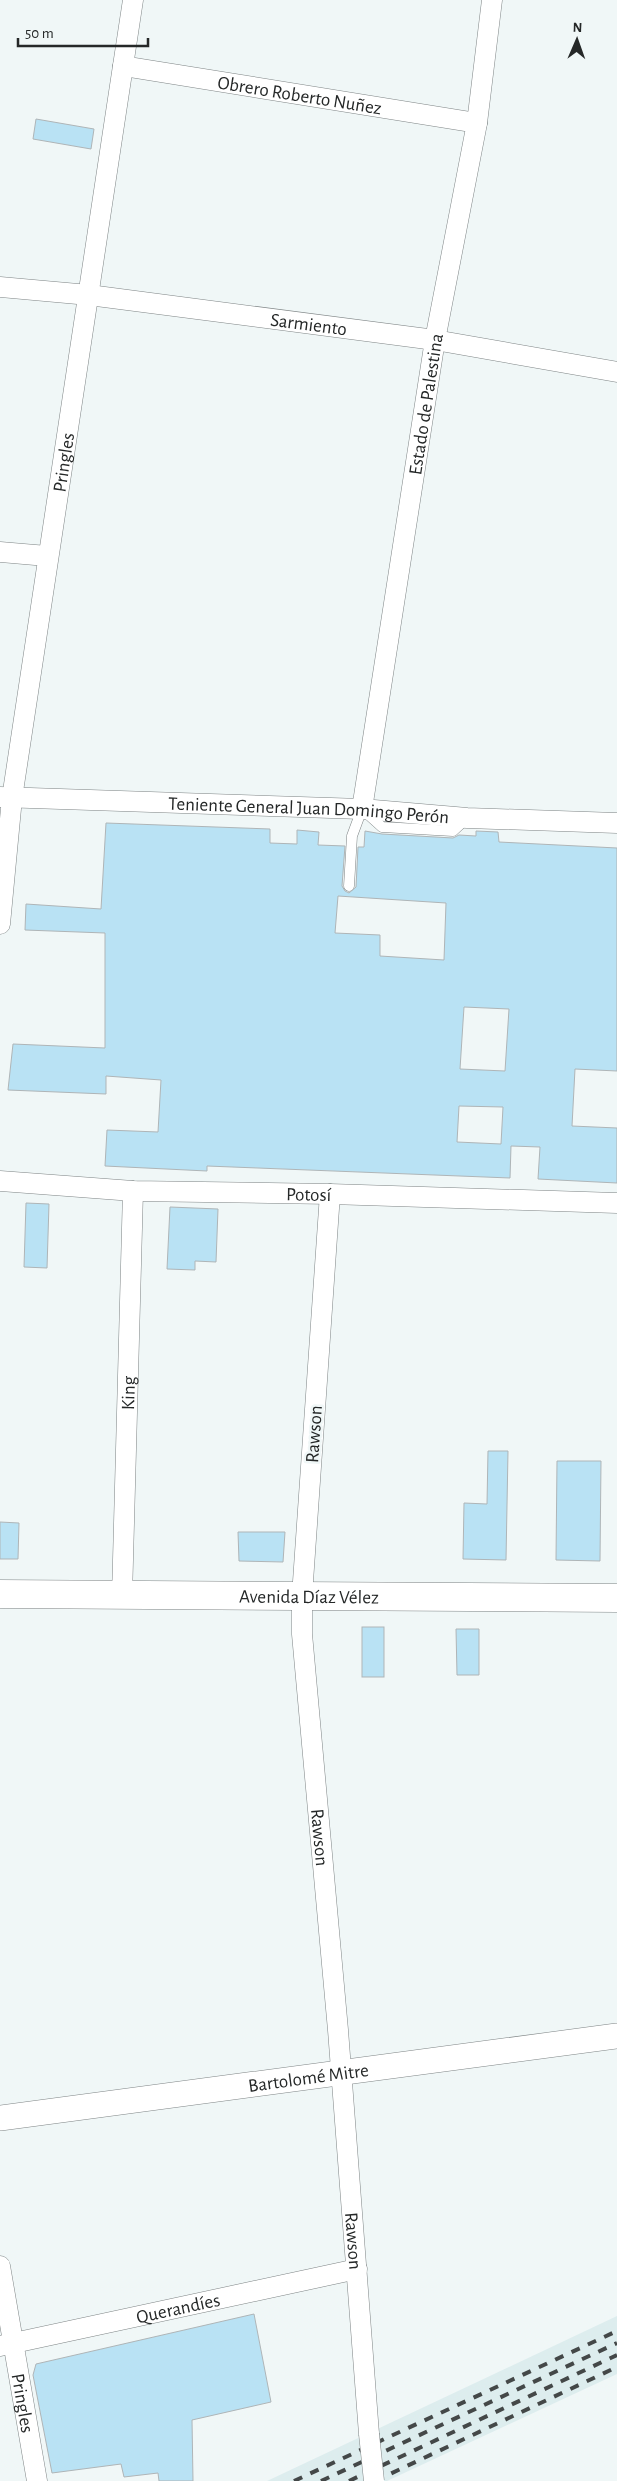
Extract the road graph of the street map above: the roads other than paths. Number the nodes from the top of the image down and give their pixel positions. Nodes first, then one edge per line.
1 (133, 0) edge
2 (492, 0) edge
3 (123, 66) junction
4 (476, 123) junction
5 (0, 287) edge
6 (89, 295) junction
7 (436, 340) junction
8 (617, 372) edge
9 (0, 552) edge
10 (47, 556) junction
11 (6, 798) edge
12 (362, 809) junction
13 (617, 823) edge
14 (349, 886) dead end
15 (0, 924) edge
16 (0, 1181) edge
17 (133, 1191) junction
18 (330, 1194) junction
19 (617, 1203) edge
20 (0, 1594) edge
21 (122, 1596) junction
22 (302, 1596) junction
23 (617, 1598) edge
24 (617, 2036) edge
25 (341, 2074) junction
26 (0, 2118) edge
27 (0, 2266) edge
28 (357, 2269) junction
29 (6, 2344) edge
30 (37, 2481) edge
31 (374, 2481) edge

1 - 3 street, Pringles
2 - 4 street, Estado de Palestina
3 - 4 street, Obrero Roberto Nuñez
3 - 6 street, Pringles
4 - 7 street, Estado de Palestina
5 - 6 street, Sarmiento
6 - 7 street, Sarmiento
6 - 10 street, Pringles
7 - 8 street, Sarmiento
7 - 12 street, Estado de Palestina
9 - 10 street
10 - 11 street, Pringles
11 - 12 street, Teniente General Juan Domingo Perón
11 - 15 street, Pringles
12 - 13 street, Teniente General Juan Domingo Perón
12 - 14 lane
16 - 17 street, Potosí
17 - 18 street, Potosí
17 - 21 street, King
18 - 19 street, Potosí
18 - 22 street, Rawson
20 - 21 main road, Avenida Díaz Vélez
21 - 22 main road, Avenida Díaz Vélez
22 - 23 main road, Avenida Díaz Vélez
22 - 25 street, Rawson
24 - 25 street, Bartolomé Mitre
25 - 26 street, Bartolomé Mitre
25 - 28 street, Rawson
27 - 29 street, Pringles
28 - 29 street, Querandíes
28 - 31 street, Rawson, bridge
29 - 30 street, Pringles

